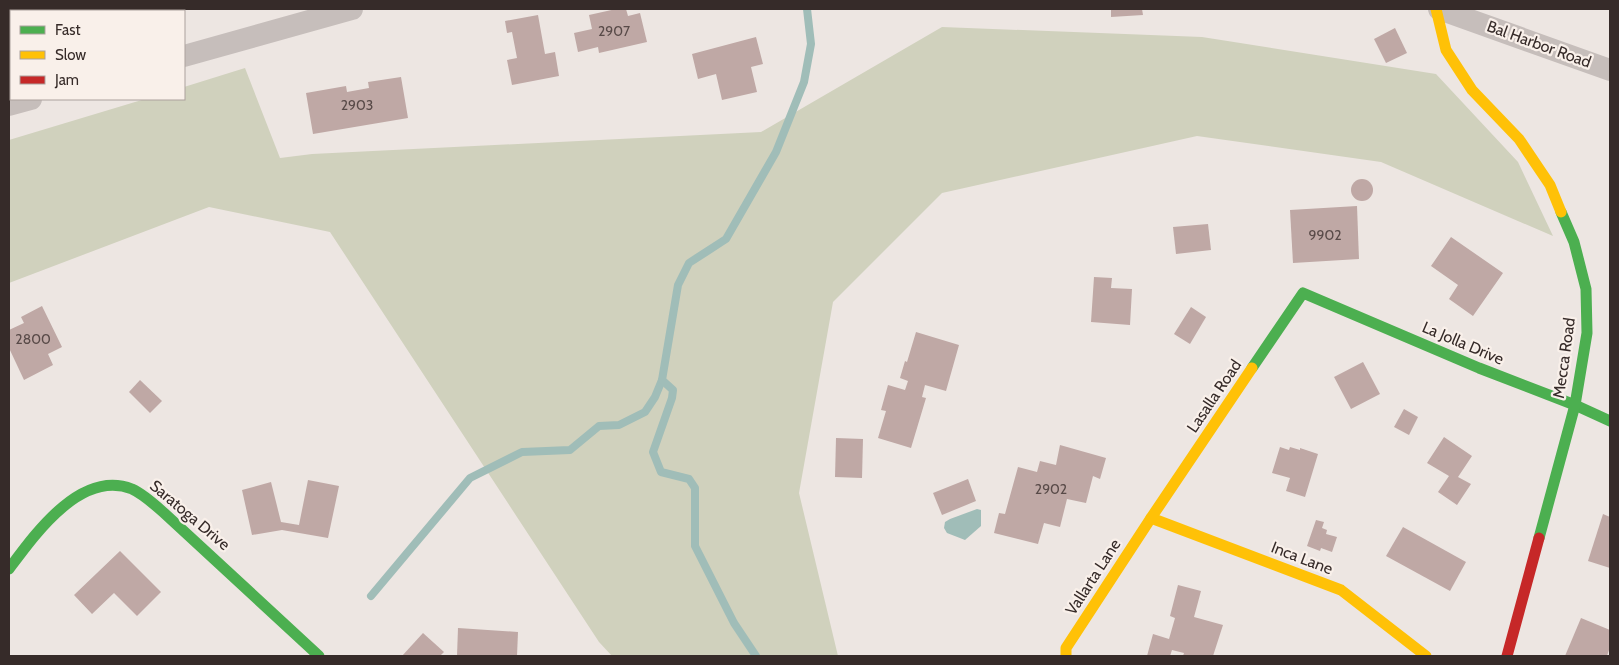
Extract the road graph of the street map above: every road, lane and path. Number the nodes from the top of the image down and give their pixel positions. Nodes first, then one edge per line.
1 (352, 9) edge
2 (1438, 9) edge
3 (185, 56) edge
4 (1610, 70) edge
5 (27, 100) edge
6 (9, 105) edge
7 (1303, 293) joint
8 (1575, 405) junction
9 (1610, 421) edge
10 (1151, 518) junction
11 (9, 569) edge
12 (319, 656) edge
13 (1066, 656) edge
14 (1426, 656) edge
15 (1507, 656) edge

1 - 3 street
2 - 4 street, Bal Harbor Road
2 - 8 street, Mecca Road
5 - 6 street
7 - 8 street, La Jolla Drive
7 - 10 street, Lasalla Road
8 - 9 street, La Jolla Drive
8 - 15 street, Mecca Road
10 - 13 street, Vallarta Lane
10 - 14 street, Inca Lane
11 - 12 street, Saratoga Drive

